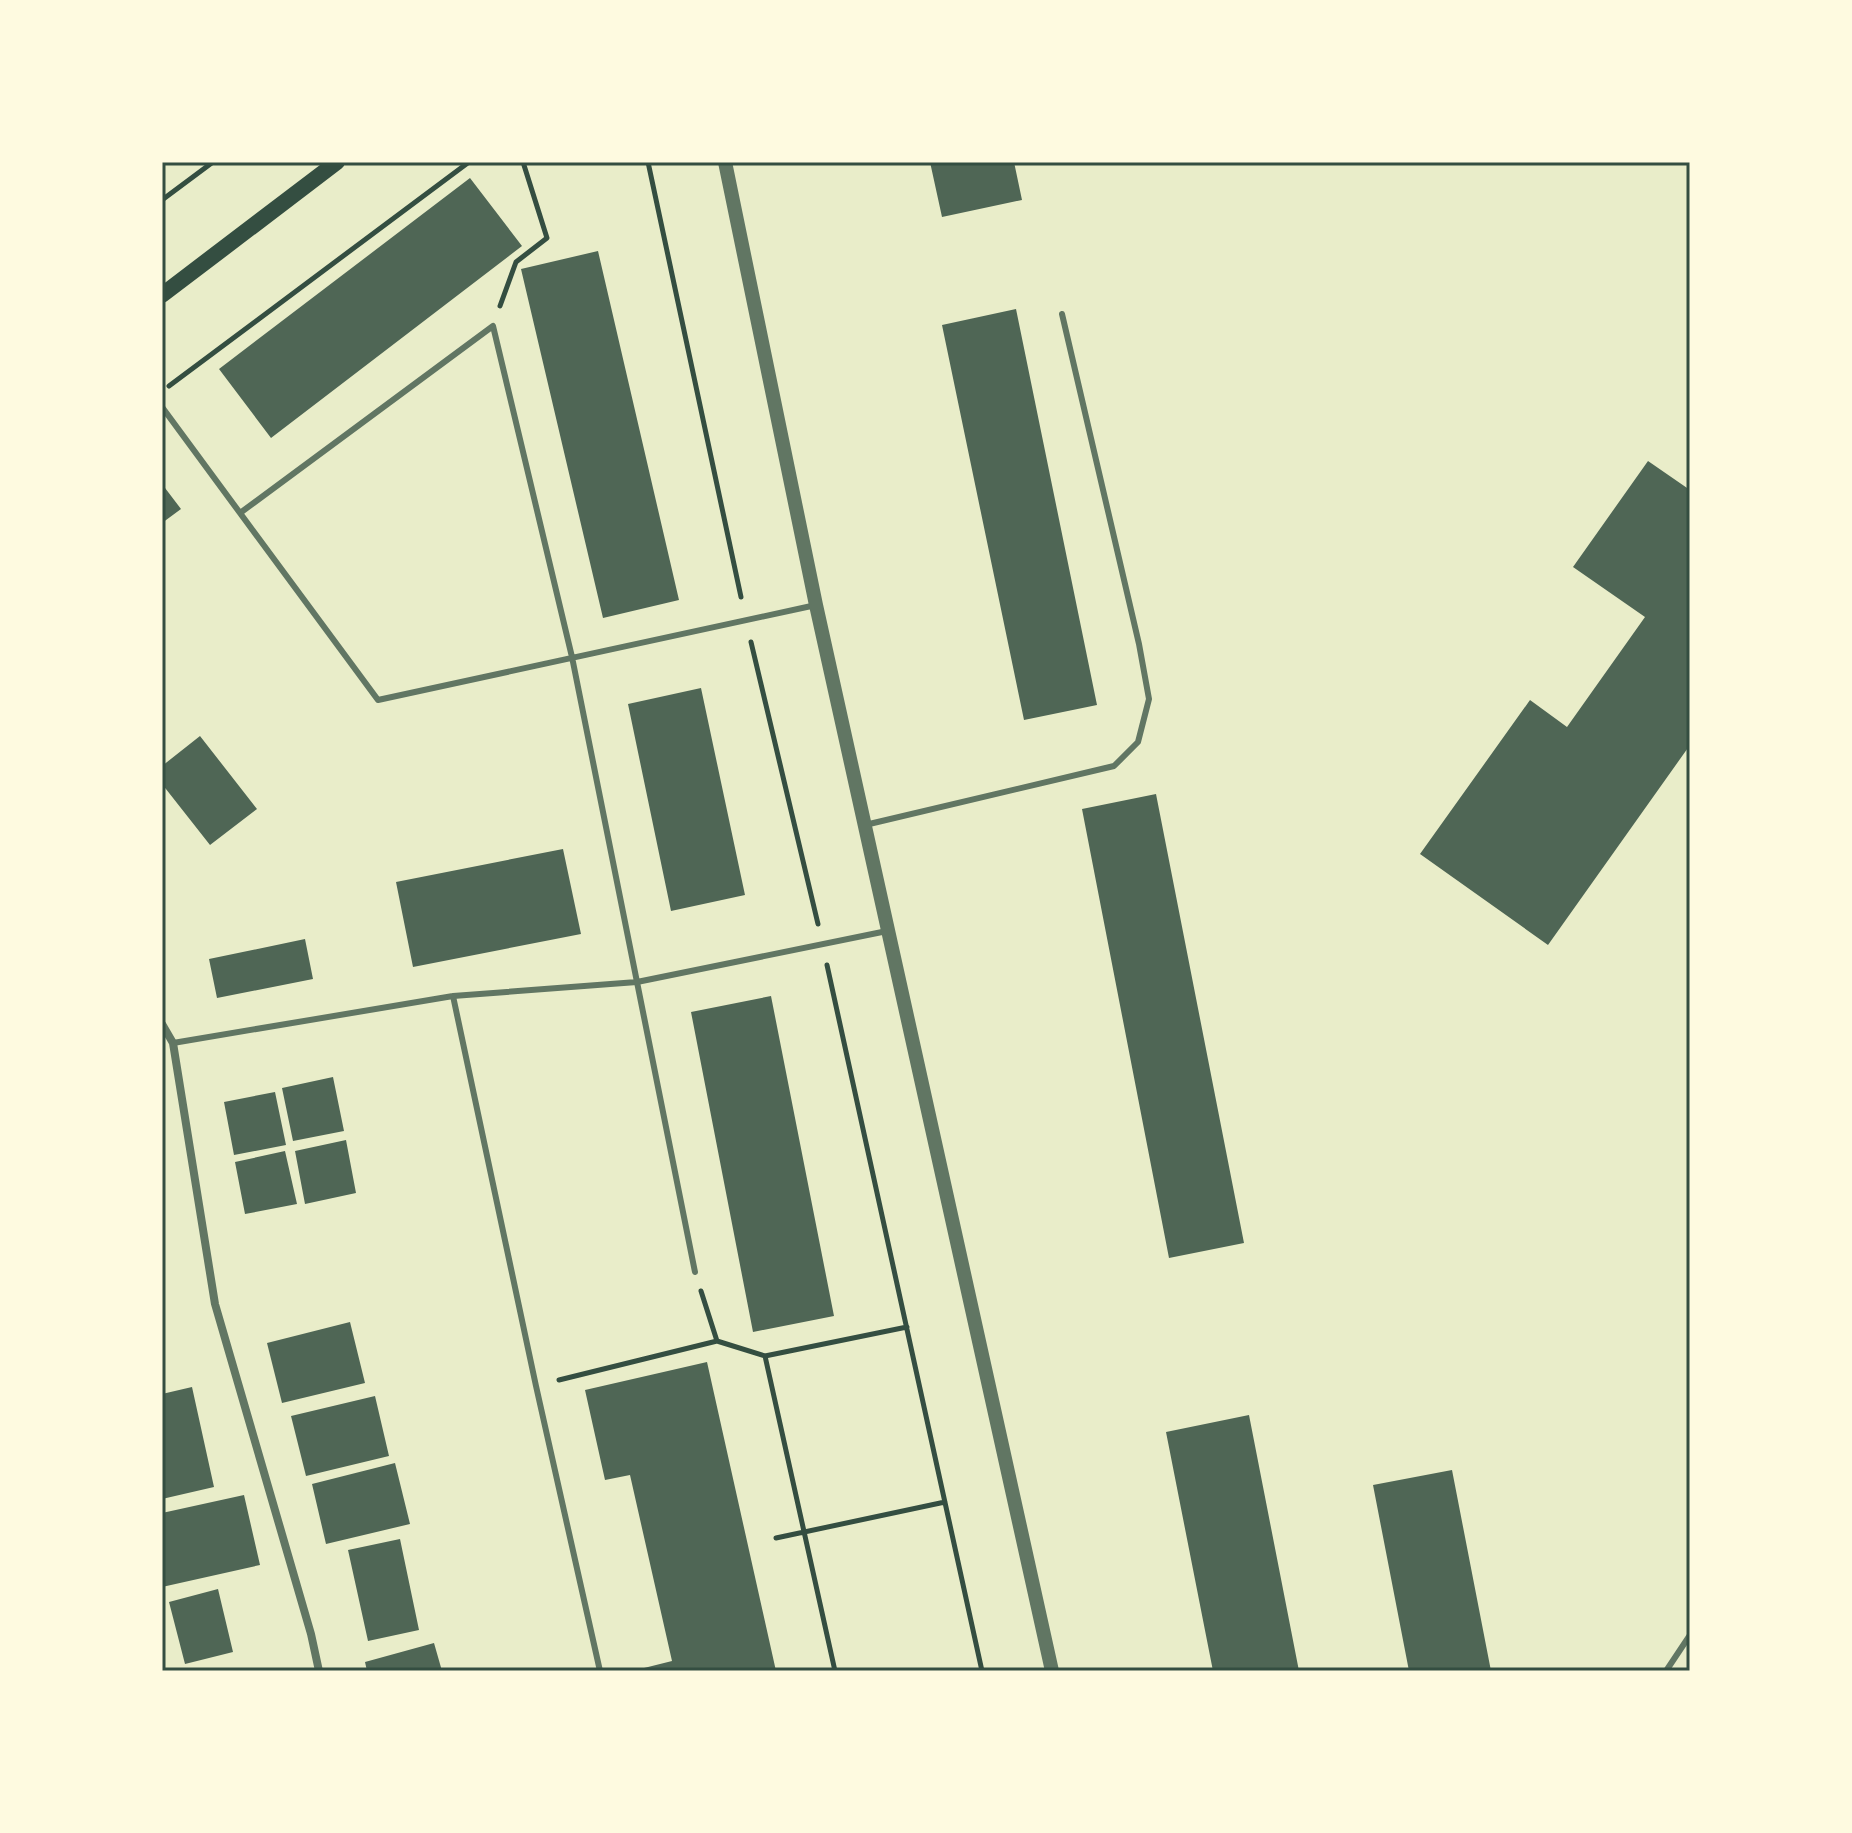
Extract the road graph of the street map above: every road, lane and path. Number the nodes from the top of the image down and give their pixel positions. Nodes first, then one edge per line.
1 (213, 162) edge
2 (337, 162) edge
3 (469, 162) edge
4 (523, 162) edge
5 (648, 162) edge
6 (725, 162) edge
7 (162, 200) edge
8 (162, 295) edge
9 (1062, 314) dead end
10 (493, 326) junction
11 (162, 391) edge
12 (162, 407) edge
13 (240, 513) junction
14 (816, 605) junction
15 (746, 620) junction
16 (572, 657) junction
17 (865, 825) junction
18 (889, 931) junction
19 (823, 945) junction
20 (637, 982) junction
21 (453, 996) junction
22 (162, 1024) edge
23 (173, 1043) junction
24 (695, 1272) joint
25 (907, 1327) junction
26 (717, 1341) junction
27 (765, 1356) junction
28 (536, 1386) junction
29 (945, 1502) junction
30 (804, 1532) junction
31 (776, 1538) dead end
32 (1690, 1635) edge
33 (319, 1671) edge
34 (600, 1671) edge
35 (835, 1671) edge
36 (982, 1671) edge
37 (1052, 1671) edge
38 (1666, 1671) edge

1 - 7 path
2 - 8 main road
3 - 11 path
4 - 10 path
5 - 15 path
6 - 14 street
9 - 17 lane
10 - 13 lane
10 - 16 lane
12 - 13 lane
13 - 16 lane
14 - 15 lane
14 - 17 street
15 - 16 lane
15 - 19 path
16 - 20 lane
17 - 18 street
18 - 19 lane
18 - 37 street
19 - 20 lane
19 - 25 path
20 - 21 lane
20 - 24 lane
21 - 23 lane
21 - 28 lane
22 - 23 street
23 - 33 street
24 - 26 path
25 - 27 path
25 - 29 path
26 - 27 path
26 - 28 path
27 - 30 path
28 - 34 lane
29 - 30 path
29 - 36 path
30 - 31 path
30 - 35 path
32 - 38 lane

